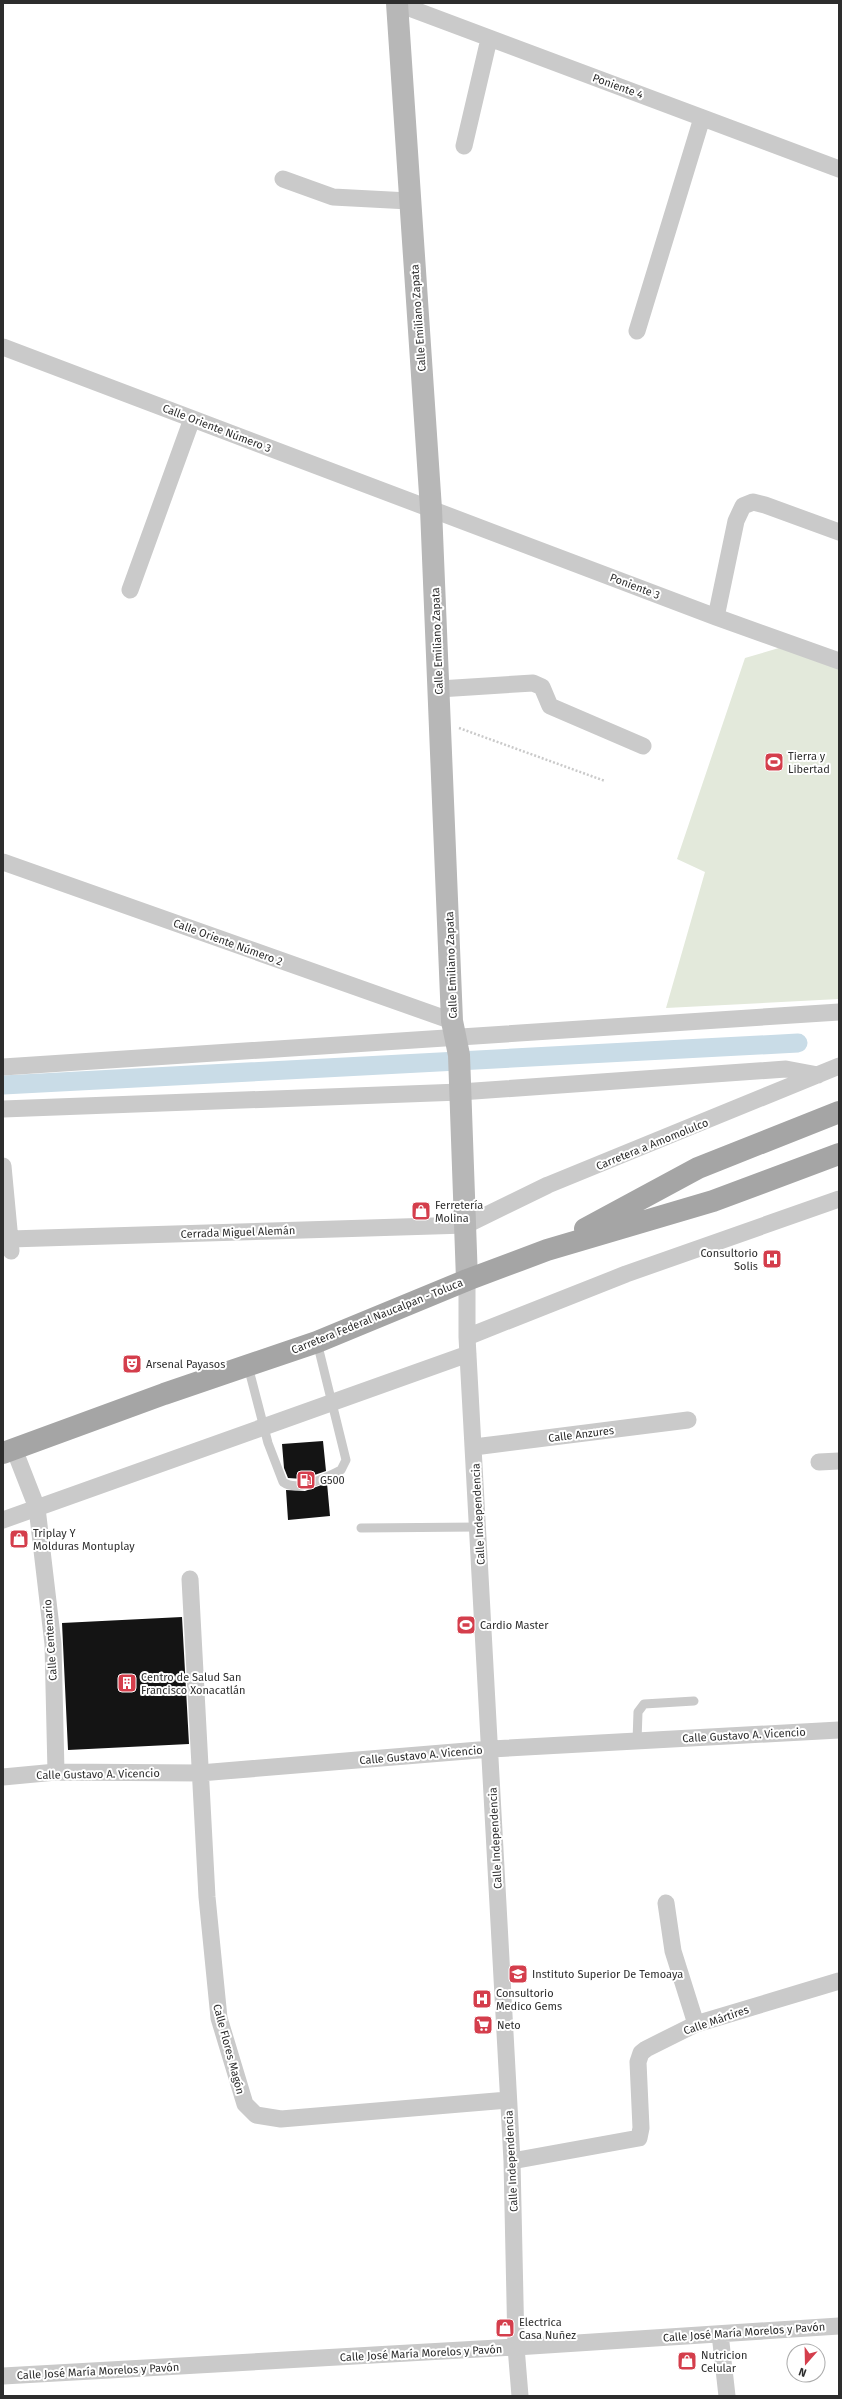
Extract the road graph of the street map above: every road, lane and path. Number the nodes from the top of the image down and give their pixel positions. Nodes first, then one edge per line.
1 (397, 3) edge
2 (488, 39) junction
3 (702, 118) junction
4 (464, 146) dead end
5 (839, 169) edge
6 (283, 179) dead end
7 (409, 201) junction
8 (637, 331) dead end
9 (3, 347) edge
10 (192, 419) junction
11 (431, 509) junction
12 (839, 532) edge
13 (130, 590) dead end
14 (716, 617) junction
15 (839, 661) edge
16 (439, 689) junction
17 (440, 721) junction
18 (643, 746) dead end
19 (606, 780) dead end
20 (3, 862) edge
21 (839, 1012) edge
22 (457, 1055) junction
23 (839, 1066) edge
24 (3, 1067) edge
25 (818, 1075) junction
26 (3, 1109) edge
27 (839, 1112) edge
28 (839, 1154) edge
29 (3, 1166) edge
30 (839, 1199) edge
31 (466, 1225) junction
32 (547, 1250) junction
33 (467, 1280) junction
34 (467, 1337) junction
35 (317, 1342) junction
36 (468, 1354) junction
37 (247, 1364) junction
38 (332, 1402) junction
39 (688, 1420) dead end
40 (265, 1427) junction
41 (474, 1447) junction
42 (8, 1451) edge
43 (839, 1461) edge
44 (819, 1462) dead end
45 (37, 1508) junction
46 (3, 1520) edge
47 (478, 1527) junction
48 (361, 1528) dead end
49 (190, 1579) dead end
50 (694, 1701) dead end
51 (839, 1730) edge
52 (637, 1741) junction
53 (491, 1749) junction
54 (56, 1772) junction
55 (200, 1773) junction
56 (3, 1777) edge
57 (666, 1903) dead end
58 (839, 1981) edge
59 (696, 2024) junction
60 (508, 2100) junction
61 (512, 2161) junction
62 (839, 2326) edge
63 (720, 2334) junction
64 (516, 2347) junction
65 (3, 2376) edge
66 (520, 2396) edge
67 (727, 2396) edge

1 - 2 street, Poniente 4
1 - 7 street, Calle Emiliano Zapata
2 - 3 street, Poniente 4
2 - 4 street
3 - 5 street, Poniente 4
3 - 8 street
6 - 7 street
7 - 11 street, Calle Emiliano Zapata
9 - 10 street, Calle Oriente Número 3
10 - 11 street, Calle Oriente Número 3
10 - 13 street
11 - 14 street, Poniente 3
11 - 16 street, Calle Emiliano Zapata
12 - 14 street
14 - 15 street, Poniente 3
16 - 17 street, Calle Emiliano Zapata
16 - 18 street
17 - 19 path
17 - 22 street, Calle Emiliano Zapata
20 - 22 street, Calle Oriente Número 2
21 - 22 street
22 - 24 street
22 - 25 street
22 - 26 street
22 - 31 street, Calle Emiliano Zapata
23 - 25 street, Carretera a Amomolulco
25 - 31 street, Carretera a Amomolulco
27 - 32 main road, Carretera Federal Naucalpan - Toluca
28 - 32 main road, Carretera Federal Naucalpan - Toluca
29 - 31 street, Cerrada Miguel Alemán
30 - 34 street
31 - 33 street, Calle Emiliano Zapata
32 - 33 main road, Carretera Federal Naucalpan - Toluca
33 - 34 street, Calle Independencia
33 - 35 main road, Carretera Federal Naucalpan - Toluca
34 - 36 street, Calle Independencia
35 - 37 main road, Carretera Federal Naucalpan - Toluca
35 - 38 lane
36 - 38 street
36 - 41 street, Calle Independencia
37 - 40 lane
37 - 42 main road, Carretera Federal Naucalpan - Toluca
38 - 40 street
38 - 40 lane
39 - 41 street, Calle Anzures
40 - 45 street
41 - 47 street, Calle Independencia
42 - 45 street, Calle Centenario
43 - 44 street
45 - 46 street
45 - 54 street, Calle Centenario
47 - 48 lane
47 - 53 street, Calle Independencia
49 - 55 street, Calle Flores Magón
50 - 52 lane
51 - 52 street, Calle Gustavo A. Vicencio
52 - 53 street, Calle Gustavo A. Vicencio
53 - 55 street, Calle Gustavo A. Vicencio
53 - 60 street, Calle Independencia
54 - 55 street, Calle Gustavo A. Vicencio
54 - 56 street, Calle Gustavo A. Vicencio
55 - 60 street, Calle Flores Magón
57 - 59 street
58 - 59 street, Calle Mártires
59 - 61 street, Calle Mártires
60 - 61 street, Calle Independencia
61 - 64 street, Calle Independencia
62 - 63 street, Calle José María Morelos y Pavón
63 - 64 street, Calle José María Morelos y Pavón
63 - 67 street
64 - 65 street, Calle José María Morelos y Pavón
64 - 66 street, Calle Independencia

